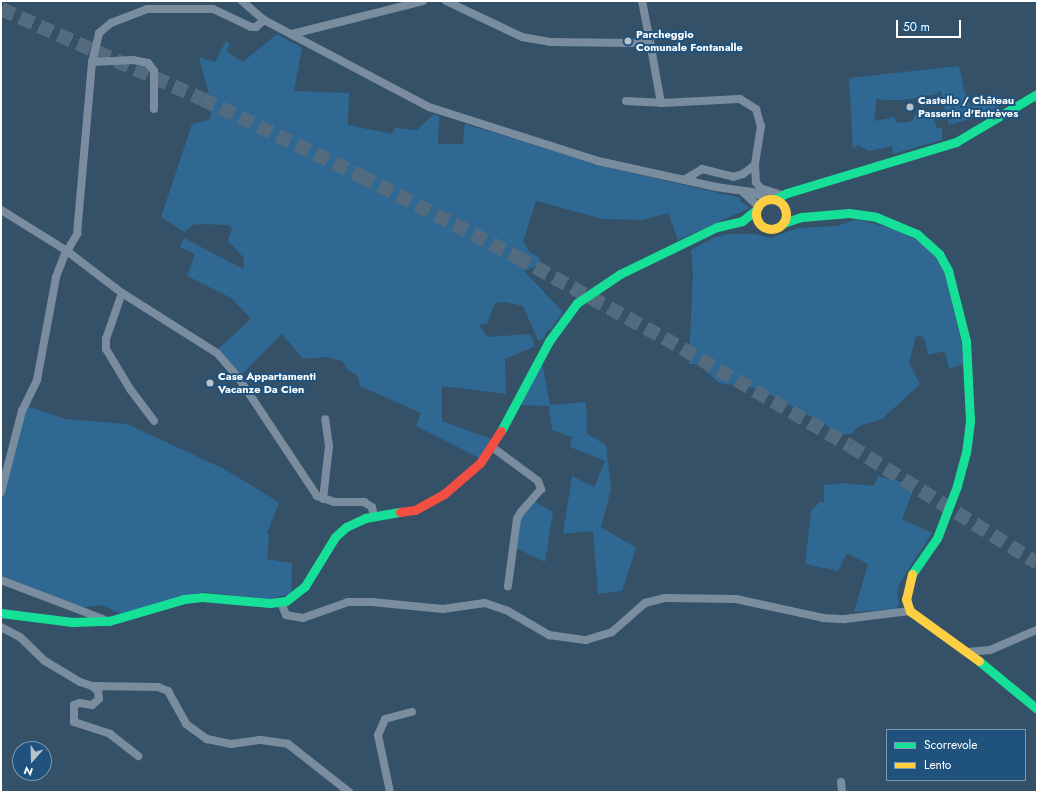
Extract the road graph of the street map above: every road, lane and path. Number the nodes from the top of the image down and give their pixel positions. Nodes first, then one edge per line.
1 (242, 1) edge
2 (423, 1) edge
3 (446, 1) edge
4 (642, 1) edge
5 (264, 20) junction
6 (292, 34) junction
7 (650, 42) junction
8 (92, 62) junction
9 (1037, 94) edge
10 (626, 101) dead end
11 (661, 103) junction
12 (154, 109) dead end
13 (755, 165) junction
14 (684, 180) junction
15 (800, 190) junction
16 (742, 192) junction
17 (775, 198) junction
18 (757, 208) junction
19 (786, 209) junction
20 (1, 210) edge
21 (802, 217) junction
22 (783, 223) junction
23 (733, 224) junction
24 (763, 226) junction
25 (67, 251) junction
26 (122, 293) junction
27 (325, 419) dead end
28 (154, 421) dead end
29 (492, 447) junction
30 (1, 492) edge
31 (323, 499) junction
32 (374, 517) junction
33 (1, 580) edge
34 (508, 586) dead end
35 (281, 603) junction
36 (910, 611) junction
37 (1, 613) edge
38 (109, 621) junction
39 (1, 627) edge
40 (1037, 630) edge
41 (968, 652) junction
42 (92, 686) junction
43 (1037, 709) edge
44 (412, 712) dead end
45 (138, 756) dead end
46 (841, 782) dead end
47 (349, 792) edge
48 (390, 792) edge
49 (842, 792) edge

1 - 5 street
2 - 6 street
3 - 7 street
4 - 7 street
5 - 6 street
5 - 8 street
6 - 14 street
7 - 11 street
8 - 12 street
8 - 25 street
9 - 15 street
10 - 11 street
11 - 13 street
13 - 14 street
13 - 17 street
14 - 16 street
15 - 17 street
15 - 19 street
16 - 17 street
16 - 18 street
17 - 18 street
17 - 19 street
18 - 23 street
18 - 24 street
19 - 21 street
19 - 22 street
20 - 25 street
21 - 22 street
21 - 36 street
22 - 24 street
23 - 24 street
23 - 29 street
25 - 26 street
25 - 30 street
26 - 28 street
26 - 31 street
27 - 31 street
29 - 32 street
29 - 34 street
31 - 32 street
32 - 35 street
33 - 38 street
35 - 36 street
35 - 38 street
36 - 41 street
37 - 38 street
39 - 42 street
40 - 41 street
41 - 43 street
42 - 45 street
42 - 47 street
44 - 48 street
46 - 49 street

